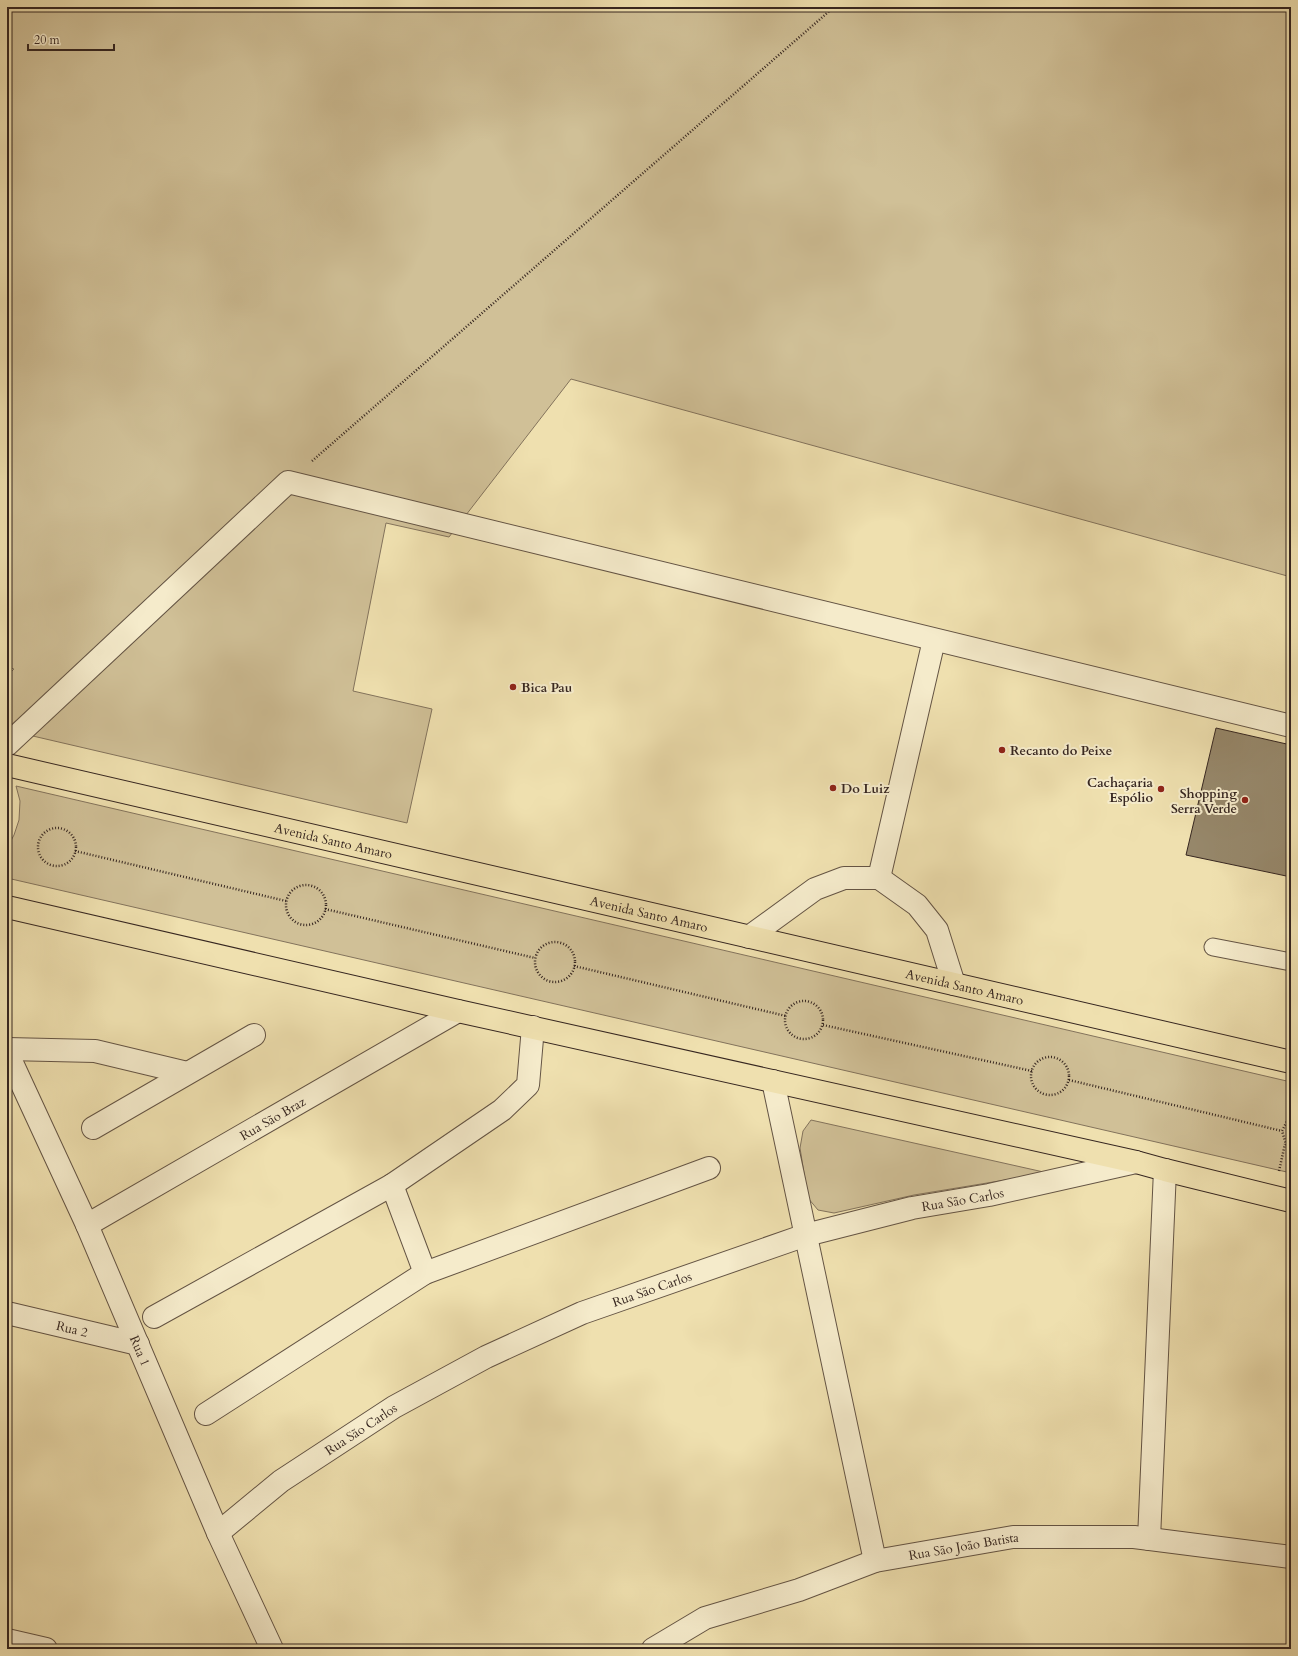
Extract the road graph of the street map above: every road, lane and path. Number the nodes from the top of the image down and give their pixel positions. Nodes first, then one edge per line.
1 (834, 7) edge
2 (288, 482) junction
3 (934, 640) junction
4 (1291, 726) edge
5 (7, 745) edge
6 (7, 765) edge
7 (75, 851) junction
8 (879, 878) junction
9 (286, 901) junction
10 (7, 907) edge
11 (325, 909) junction
12 (750, 937) junction
13 (1213, 947) dead end
14 (535, 958) junction
15 (1291, 962) edge
16 (574, 966) junction
17 (954, 984) junction
18 (458, 1011) junction
19 (786, 1016) junction
20 (823, 1025) junction
21 (533, 1027) junction
22 (254, 1035) dead end
23 (7, 1051) edge
24 (1291, 1062) edge
25 (1032, 1071) junction
26 (187, 1073) junction
27 (1069, 1080) junction
28 (773, 1081) junction
29 (1291, 1118) edge
30 (94, 1128) dead end
31 (1282, 1131) junction
32 (1286, 1144) junction
33 (1291, 1148) edge
34 (1136, 1162) junction
35 (709, 1168) dead end
36 (1165, 1170) junction
37 (1279, 1171) dead end
38 (392, 1185) junction
39 (1291, 1201) edge
40 (88, 1225) junction
41 (806, 1234) junction
42 (425, 1273) junction
43 (7, 1313) edge
44 (154, 1317) dead end
45 (138, 1344) junction
46 (206, 1414) dead end
47 (218, 1533) junction
48 (1149, 1539) junction
49 (1291, 1557) edge
50 (875, 1562) junction
51 (7, 1640) edge
52 (46, 1649) edge
53 (272, 1649) edge
54 (653, 1649) edge

1 - 2 path
2 - 3 street
2 - 5 street
3 - 4 street
3 - 8 street
6 - 12 main road, Avenida Santo Amaro
7 - 7 path
7 - 9 path
8 - 12 street
8 - 17 street
9 - 11 path
9 - 11 path
10 - 18 main road
11 - 14 path
12 - 17 main road, Avenida Santo Amaro
13 - 15 lane
14 - 16 path
14 - 16 path
16 - 19 path
17 - 24 main road, Avenida Santo Amaro
18 - 21 main road
18 - 40 street, Rua São Braz
19 - 20 path
19 - 20 path
20 - 25 path
21 - 28 main road
21 - 38 street
22 - 26 street
23 - 26 street
23 - 40 street, Rua 1
25 - 27 path
25 - 27 path
26 - 30 street
27 - 31 path
28 - 34 main road
28 - 41 street
29 - 31 path
31 - 32 path
32 - 33 path
32 - 37 path
34 - 36 main road
34 - 41 street, Rua São Carlos
35 - 42 street
36 - 39 main road
36 - 48 street
38 - 42 street
38 - 44 street
40 - 45 street, Rua 1
41 - 47 street, Rua São Carlos
41 - 50 street
42 - 46 street
43 - 45 street, Rua 2
45 - 47 street, Rua 1
47 - 53 street, Rua 1
48 - 49 street, Rua São João Batista
48 - 50 street, Rua São João Batista
50 - 54 street, Rua São João Batista
51 - 52 street

